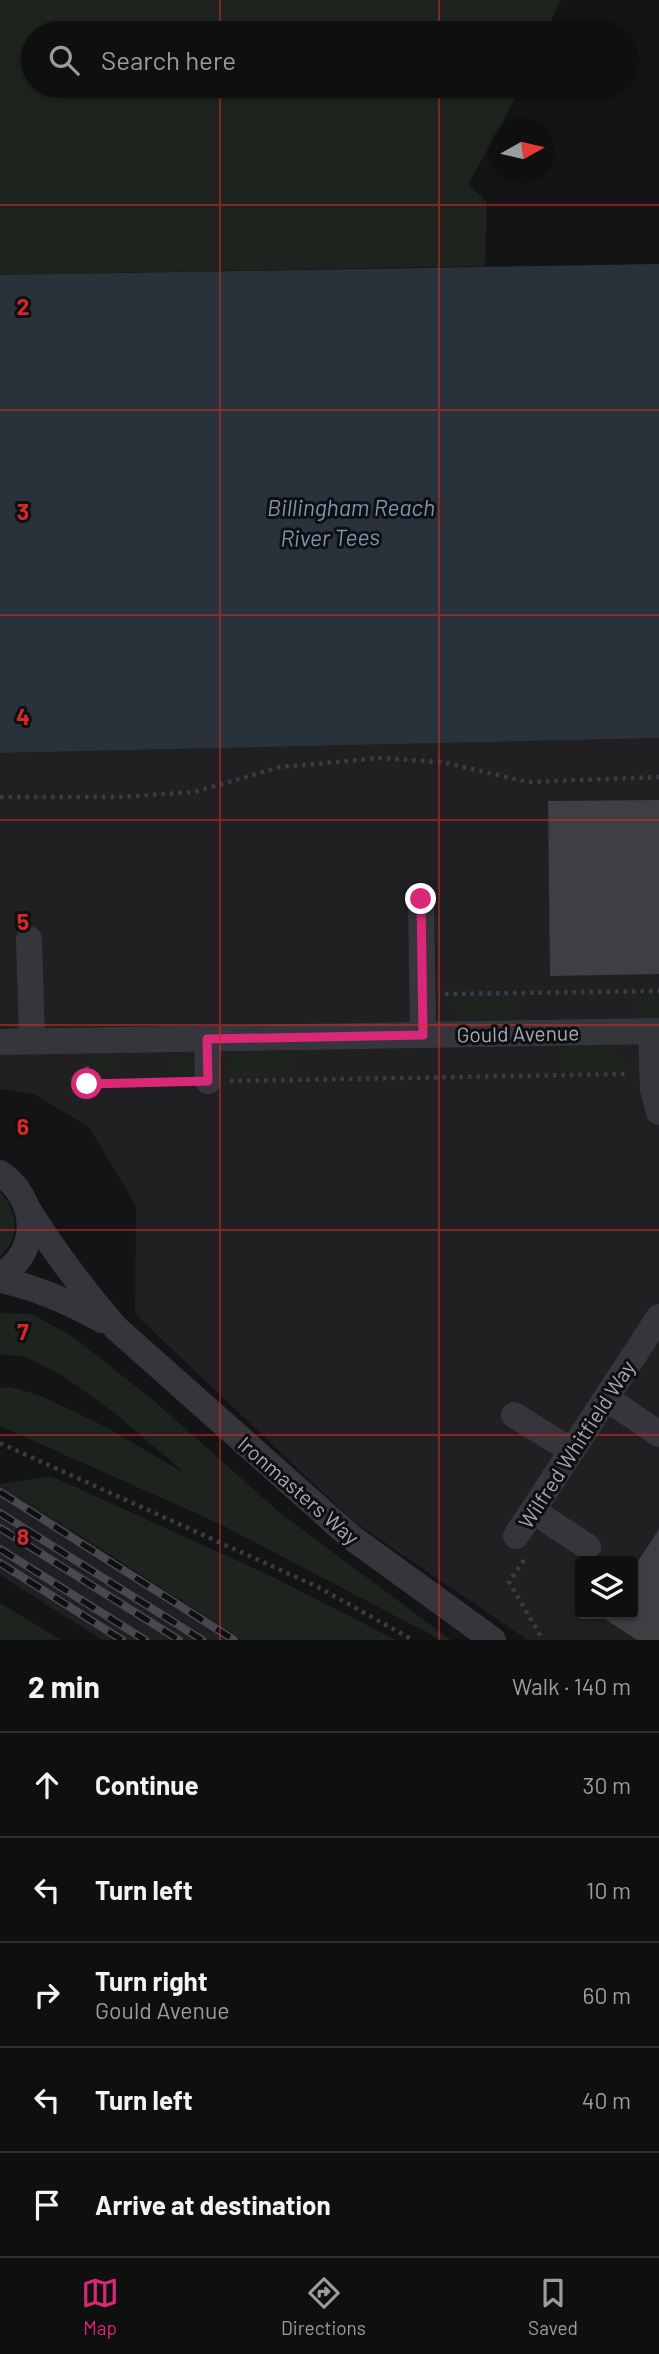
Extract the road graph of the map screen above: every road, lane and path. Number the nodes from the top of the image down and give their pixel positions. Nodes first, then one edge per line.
1 (659, 777) edge
2 (0, 797) edge
3 (421, 899) dead end
4 (29, 939) dead end
5 (659, 991) edge
6 (423, 995) junction
7 (655, 1031) edge
8 (423, 1035) junction
9 (207, 1039) junction
10 (86, 1040) junction
11 (32, 1041) junction
12 (0, 1042) edge
13 (652, 1073) junction
14 (208, 1081) junction
15 (659, 1112) edge
16 (0, 1173) edge
17 (27, 1208) junction
18 (0, 1278) edge
19 (659, 1317) edge
20 (116, 1328) junction
21 (606, 1398) junction
22 (514, 1415) dead end
23 (659, 1434) edge
24 (0, 1443) edge
25 (572, 1451) junction
26 (533, 1511) junction
27 (523, 1544) joint
28 (588, 1547) dead end
29 (412, 1640) edge
30 (493, 1640) edge
31 (542, 1640) edge

1 - 2 path
3 - 6 street
4 - 11 street
5 - 6 path
6 - 8 street
7 - 8 street, Gould Avenue
7 - 13 street
8 - 9 street, Gould Avenue
9 - 10 street, Gould Avenue
9 - 14 street
10 - 11 street, Gould Avenue
10 - 14 path
11 - 12 street, Gould Avenue
13 - 14 path
13 - 15 street
16 - 17 street, Ironmasters Way
17 - 18 street, Ironmasters Way
17 - 20 street, Ironmasters Way
18 - 20 street, Ironmasters Way
19 - 21 street, Wilfred Whitfield Way
20 - 30 street, Ironmasters Way
21 - 23 street
21 - 25 street, Wilfred Whitfield Way
22 - 25 street
24 - 29 path
25 - 26 street, Wilfred Whitfield Way
26 - 27 street, Wilfred Whitfield Way
26 - 28 street
27 - 31 path

